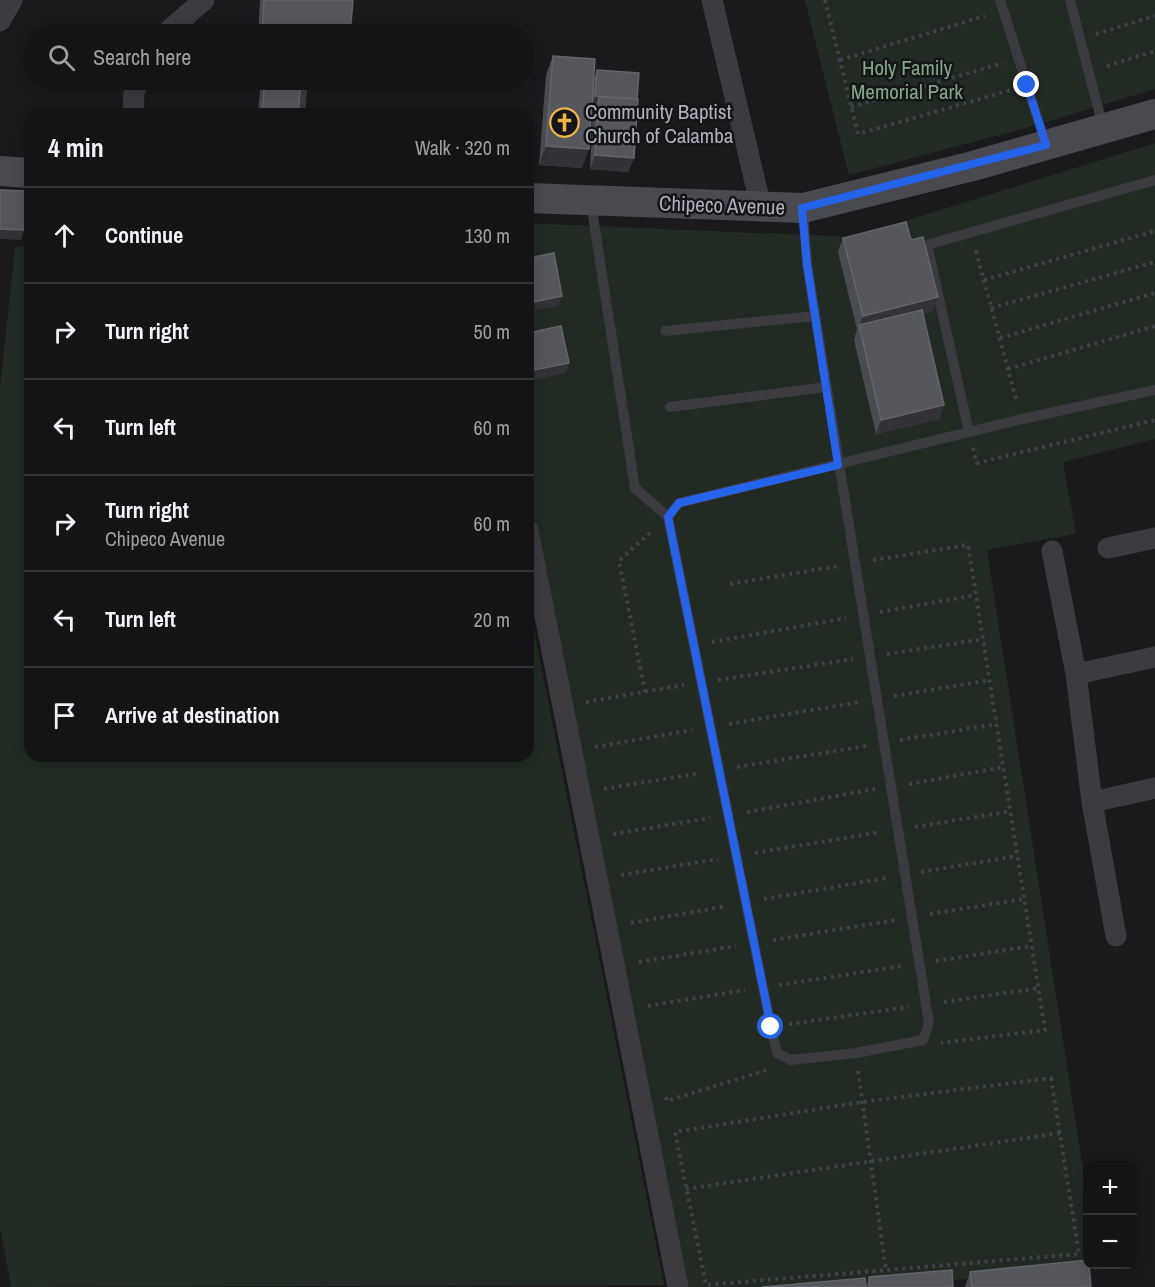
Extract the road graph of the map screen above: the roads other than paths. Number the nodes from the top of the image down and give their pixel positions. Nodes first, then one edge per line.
1 (12, 0) edge
2 (204, 0) edge
3 (712, 0) edge
4 (1070, 0) edge
5 (1002, 5) edge
6 (0, 21) edge
7 (176, 24) edge
8 (135, 90) edge
9 (302, 90) edge
10 (133, 108) edge
11 (301, 108) edge
12 (1155, 114) edge
13 (1104, 129) junction
14 (1046, 145) junction
15 (0, 171) edge
16 (24, 173) edge
17 (1155, 180) edge
18 (534, 198) edge
19 (591, 201) junction
20 (761, 207) junction
21 (802, 208) junction
22 (815, 316) junction
23 (665, 331) dead end
24 (826, 387) junction
25 (1155, 390) edge
26 (670, 407) dead end
27 (969, 432) junction
28 (838, 465) junction
29 (668, 517) junction
30 (1155, 538) edge
31 (1108, 548) dead end
32 (1052, 551) dead end
33 (534, 560) edge
34 (1155, 657) edge
35 (1076, 674) junction
36 (1155, 788) edge
37 (1092, 802) junction
38 (1116, 936) dead end
39 (678, 1287) edge

1 - 6 street
2 - 7 street
3 - 20 street
4 - 13 lane
5 - 14 lane
8 - 10 street
9 - 11 lane
12 - 13 main road, Chipeco Avenue
13 - 14 main road, Chipeco Avenue
14 - 21 main road, Chipeco Avenue
15 - 16 main road
17 - 27 lane
18 - 19 main road, Chipeco Avenue
19 - 20 main road, Chipeco Avenue
19 - 29 lane
20 - 21 main road, Chipeco Avenue
21 - 22 lane
22 - 23 lane
22 - 24 lane
24 - 26 lane
24 - 28 lane
25 - 27 lane
27 - 28 lane
28 - 29 lane
28 - 29 lane
30 - 31 street
32 - 35 street
33 - 39 street
34 - 35 street
35 - 37 street
36 - 37 street
37 - 38 street

